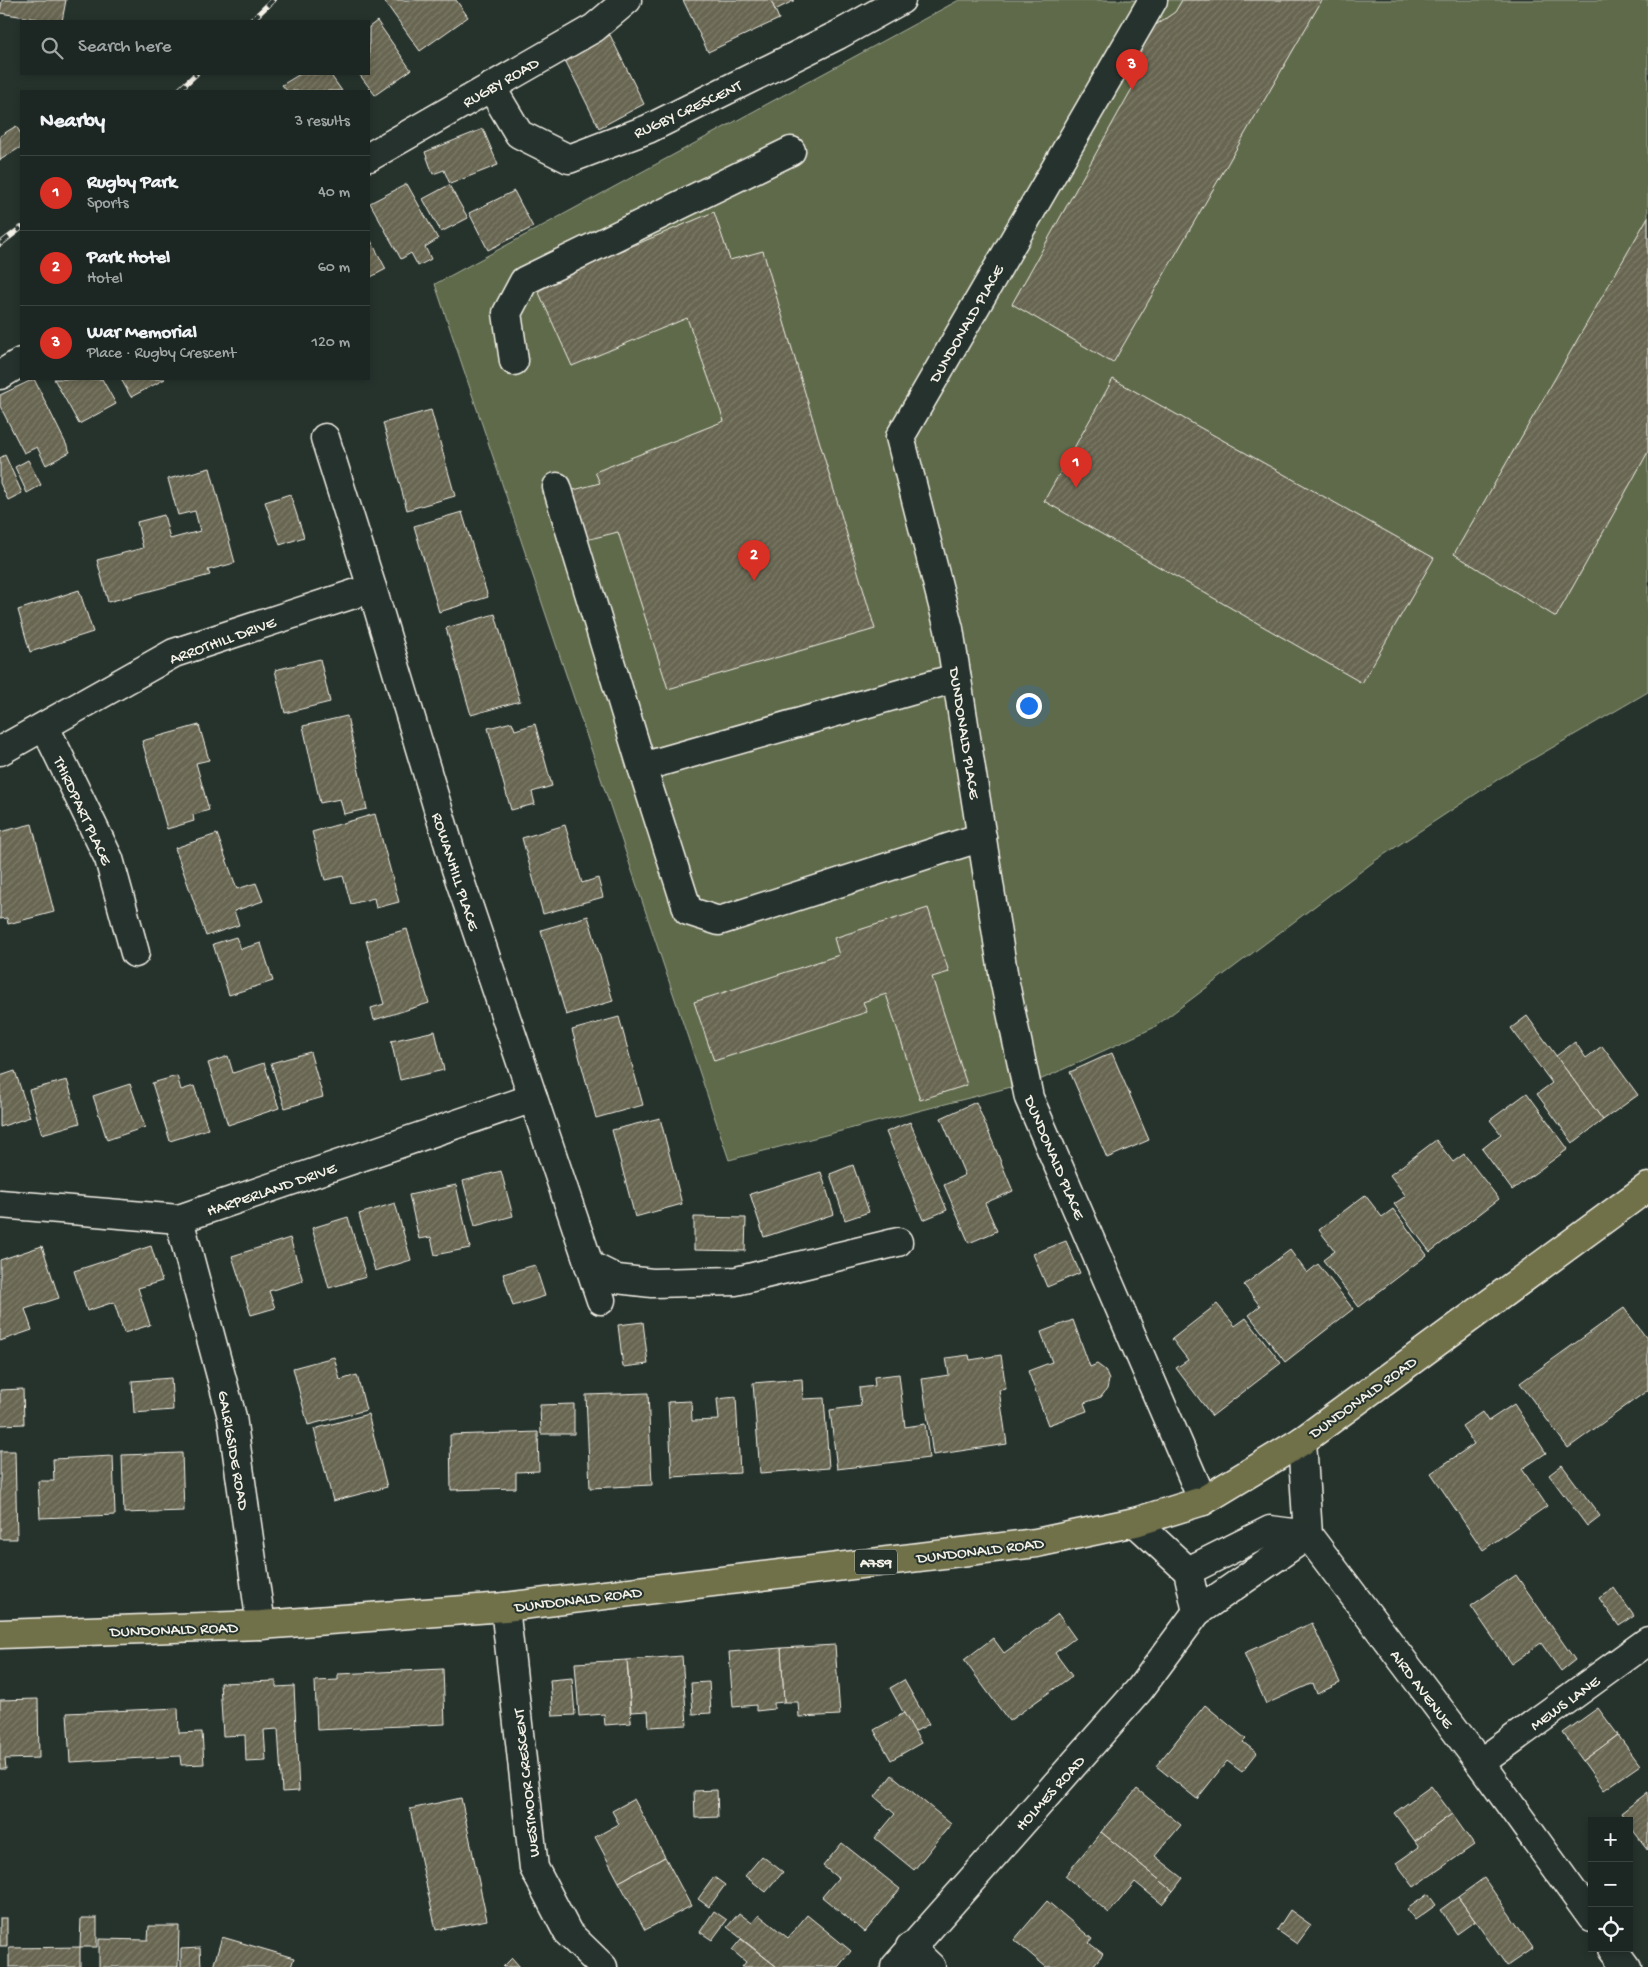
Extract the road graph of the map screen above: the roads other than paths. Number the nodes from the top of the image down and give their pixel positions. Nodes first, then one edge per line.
1 (626, 0) edge
2 (901, 0) edge
3 (1153, 0) edge
4 (491, 87) junction
5 (791, 152) dead end
6 (370, 155) edge
7 (514, 361) dead end
8 (20, 363) edge
9 (0, 375) edge
10 (325, 438) dead end
11 (557, 487) dead end
12 (372, 588) junction
13 (956, 678) junction
14 (45, 727) junction
15 (0, 751) edge
16 (642, 767) junction
17 (982, 836) junction
18 (135, 953) dead end
19 (533, 1098) junction
20 (1648, 1187) edge
21 (0, 1204) edge
22 (179, 1219) junction
23 (898, 1242) dead end
24 (589, 1265) junction
25 (601, 1300) dead end
26 (1302, 1441) junction
27 (1203, 1501) junction
28 (1135, 1522) junction
29 (1308, 1535) junction
30 (1188, 1571) junction
31 (505, 1607) junction
32 (1197, 1612) junction
33 (260, 1625) junction
34 (0, 1634) edge
35 (1648, 1641) edge
36 (1480, 1763) junction
37 (1588, 1912) edge
38 (1616, 1952) edge
39 (903, 1957) edge
40 (603, 1967) edge
41 (931, 1967) edge
42 (1627, 1967) edge

1 - 4 street, RUGBY ROAD
2 - 4 street, RUGBY CRESCENT
3 - 13 street, DUNDONALD PLACE
4 - 6 street, RUGBY ROAD
5 - 7 street
8 - 9 street
10 - 12 street, ROWANHILL PLACE
11 - 16 street
12 - 14 street, ARROTHILL DRIVE
12 - 19 street, ROWANHILL PLACE
13 - 16 street
13 - 17 street, DUNDONALD PLACE
14 - 15 street, ARROTHILL DRIVE
14 - 18 street, THIRDPART PLACE
16 - 17 street
17 - 27 street, DUNDONALD PLACE
19 - 22 street, HARPERLAND DRIVE
19 - 24 street, ROWANHILL PLACE
20 - 26 main road, DUNDONALD ROAD / A759
21 - 22 street, HARPERLAND DRIVE
22 - 33 street, GALRIGSIDE ROAD
23 - 24 street
24 - 25 street, ROWANHILL PLACE
26 - 27 main road, DUNDONALD ROAD / A759
26 - 29 street
27 - 28 main road, DUNDONALD ROAD / A759
28 - 30 street
28 - 31 main road, DUNDONALD ROAD / A759
29 - 30 street
29 - 32 street, HOLMES ROAD
29 - 36 street, AIRD AVENUE
30 - 32 street
31 - 33 main road, DUNDONALD ROAD / A759
31 - 40 street, WESTMOOR CRESCENT
32 - 39 street, HOLMES ROAD
33 - 34 main road, DUNDONALD ROAD / A759
35 - 36 street, MEWS LANE
36 - 37 street, AIRD AVENUE
38 - 42 street
39 - 41 street

